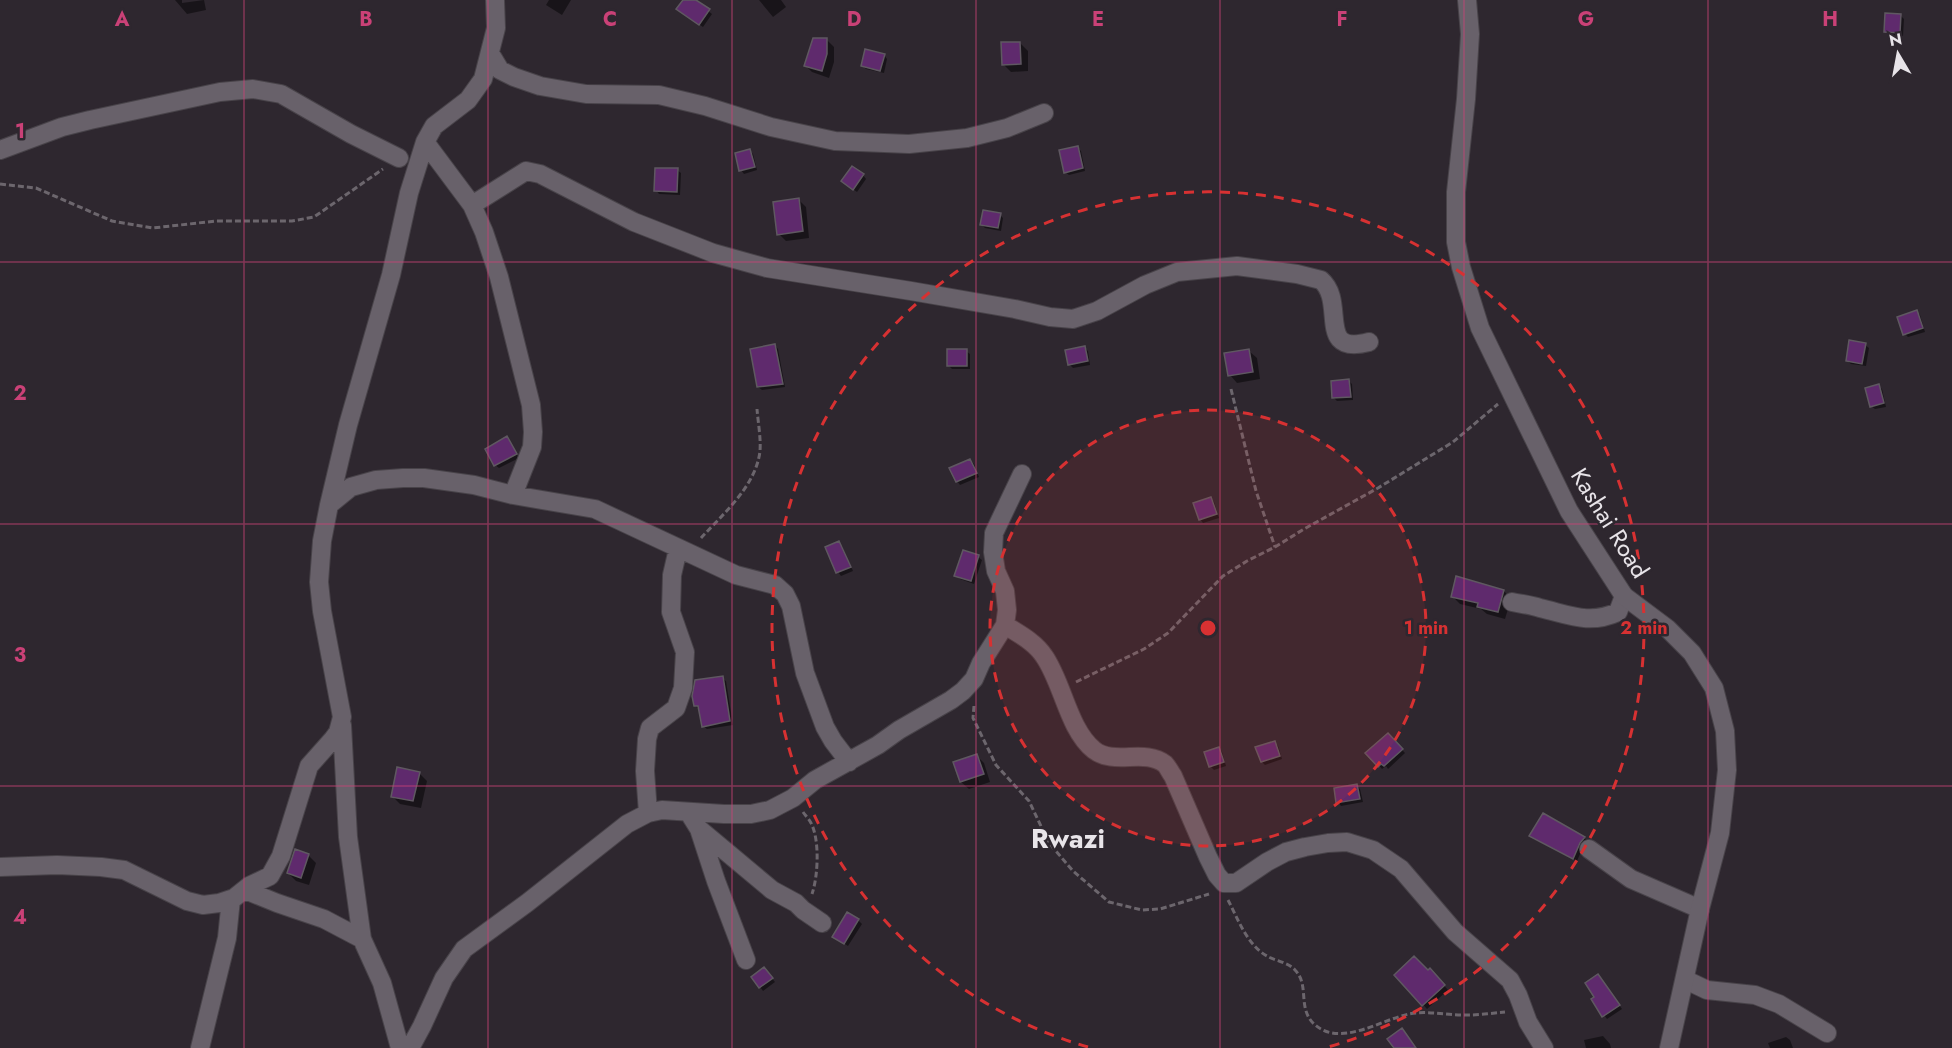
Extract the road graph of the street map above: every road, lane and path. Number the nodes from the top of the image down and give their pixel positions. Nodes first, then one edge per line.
1 (495, 0) edge
2 (1467, 0) edge
3 (490, 55) junction
4 (1044, 113) dead end
5 (425, 142) junction
6 (0, 150) edge
7 (399, 158) joint
8 (0, 184) edge
9 (472, 205) junction
10 (1369, 342) dead end
11 (1231, 389) dead end
12 (1511, 393) junction
13 (757, 409) dead end
14 (1022, 474) dead end
15 (513, 495) junction
16 (329, 504) junction
17 (1275, 547) junction
18 (682, 551) junction
19 (1624, 596) junction
20 (1512, 602) dead end
21 (1005, 625) junction
22 (974, 679) junction
23 (1060, 688) junction
24 (342, 717) junction
25 (849, 762) junction
26 (793, 798) junction
27 (648, 813) junction
28 (689, 813) junction
29 (699, 829) junction
30 (1589, 849) dead end
31 (0, 867) edge
32 (1226, 886) junction
33 (238, 894) junction
34 (1700, 909) junction
35 (803, 910) junction
36 (822, 923) dead end
37 (362, 939) junction
38 (746, 960) dead end
39 (1686, 980) junction
40 (1524, 1008) junction
41 (1827, 1033) dead end
42 (200, 1048) edge
43 (400, 1048) edge
44 (410, 1048) edge
45 (1545, 1048) edge
46 (1670, 1048) edge

1 - 3 street
2 - 12 street, Kashai Road
3 - 4 street
3 - 5 street
5 - 9 street
5 - 16 street
6 - 7 street
7 - 8 path
9 - 10 street
9 - 15 street
11 - 17 path
12 - 17 path
12 - 19 street, Kashai Road
13 - 18 path
14 - 21 street
15 - 16 street
15 - 18 street
16 - 24 street
17 - 23 path
18 - 25 street
18 - 27 street
19 - 20 street
19 - 34 street, Kashai Road
21 - 22 street
21 - 23 street
22 - 25 street
22 - 32 path
23 - 32 street
24 - 33 street
24 - 37 street
25 - 26 street
26 - 28 street
26 - 35 path
27 - 28 street
27 - 44 street
28 - 29 street
29 - 35 street
29 - 38 street
30 - 34 street
31 - 33 street
32 - 40 street
32 - 40 path
33 - 37 street
33 - 42 street
34 - 39 street, Kashai Road
35 - 36 street
37 - 43 street
39 - 41 street
39 - 46 street, Kashai Road
40 - 45 street

